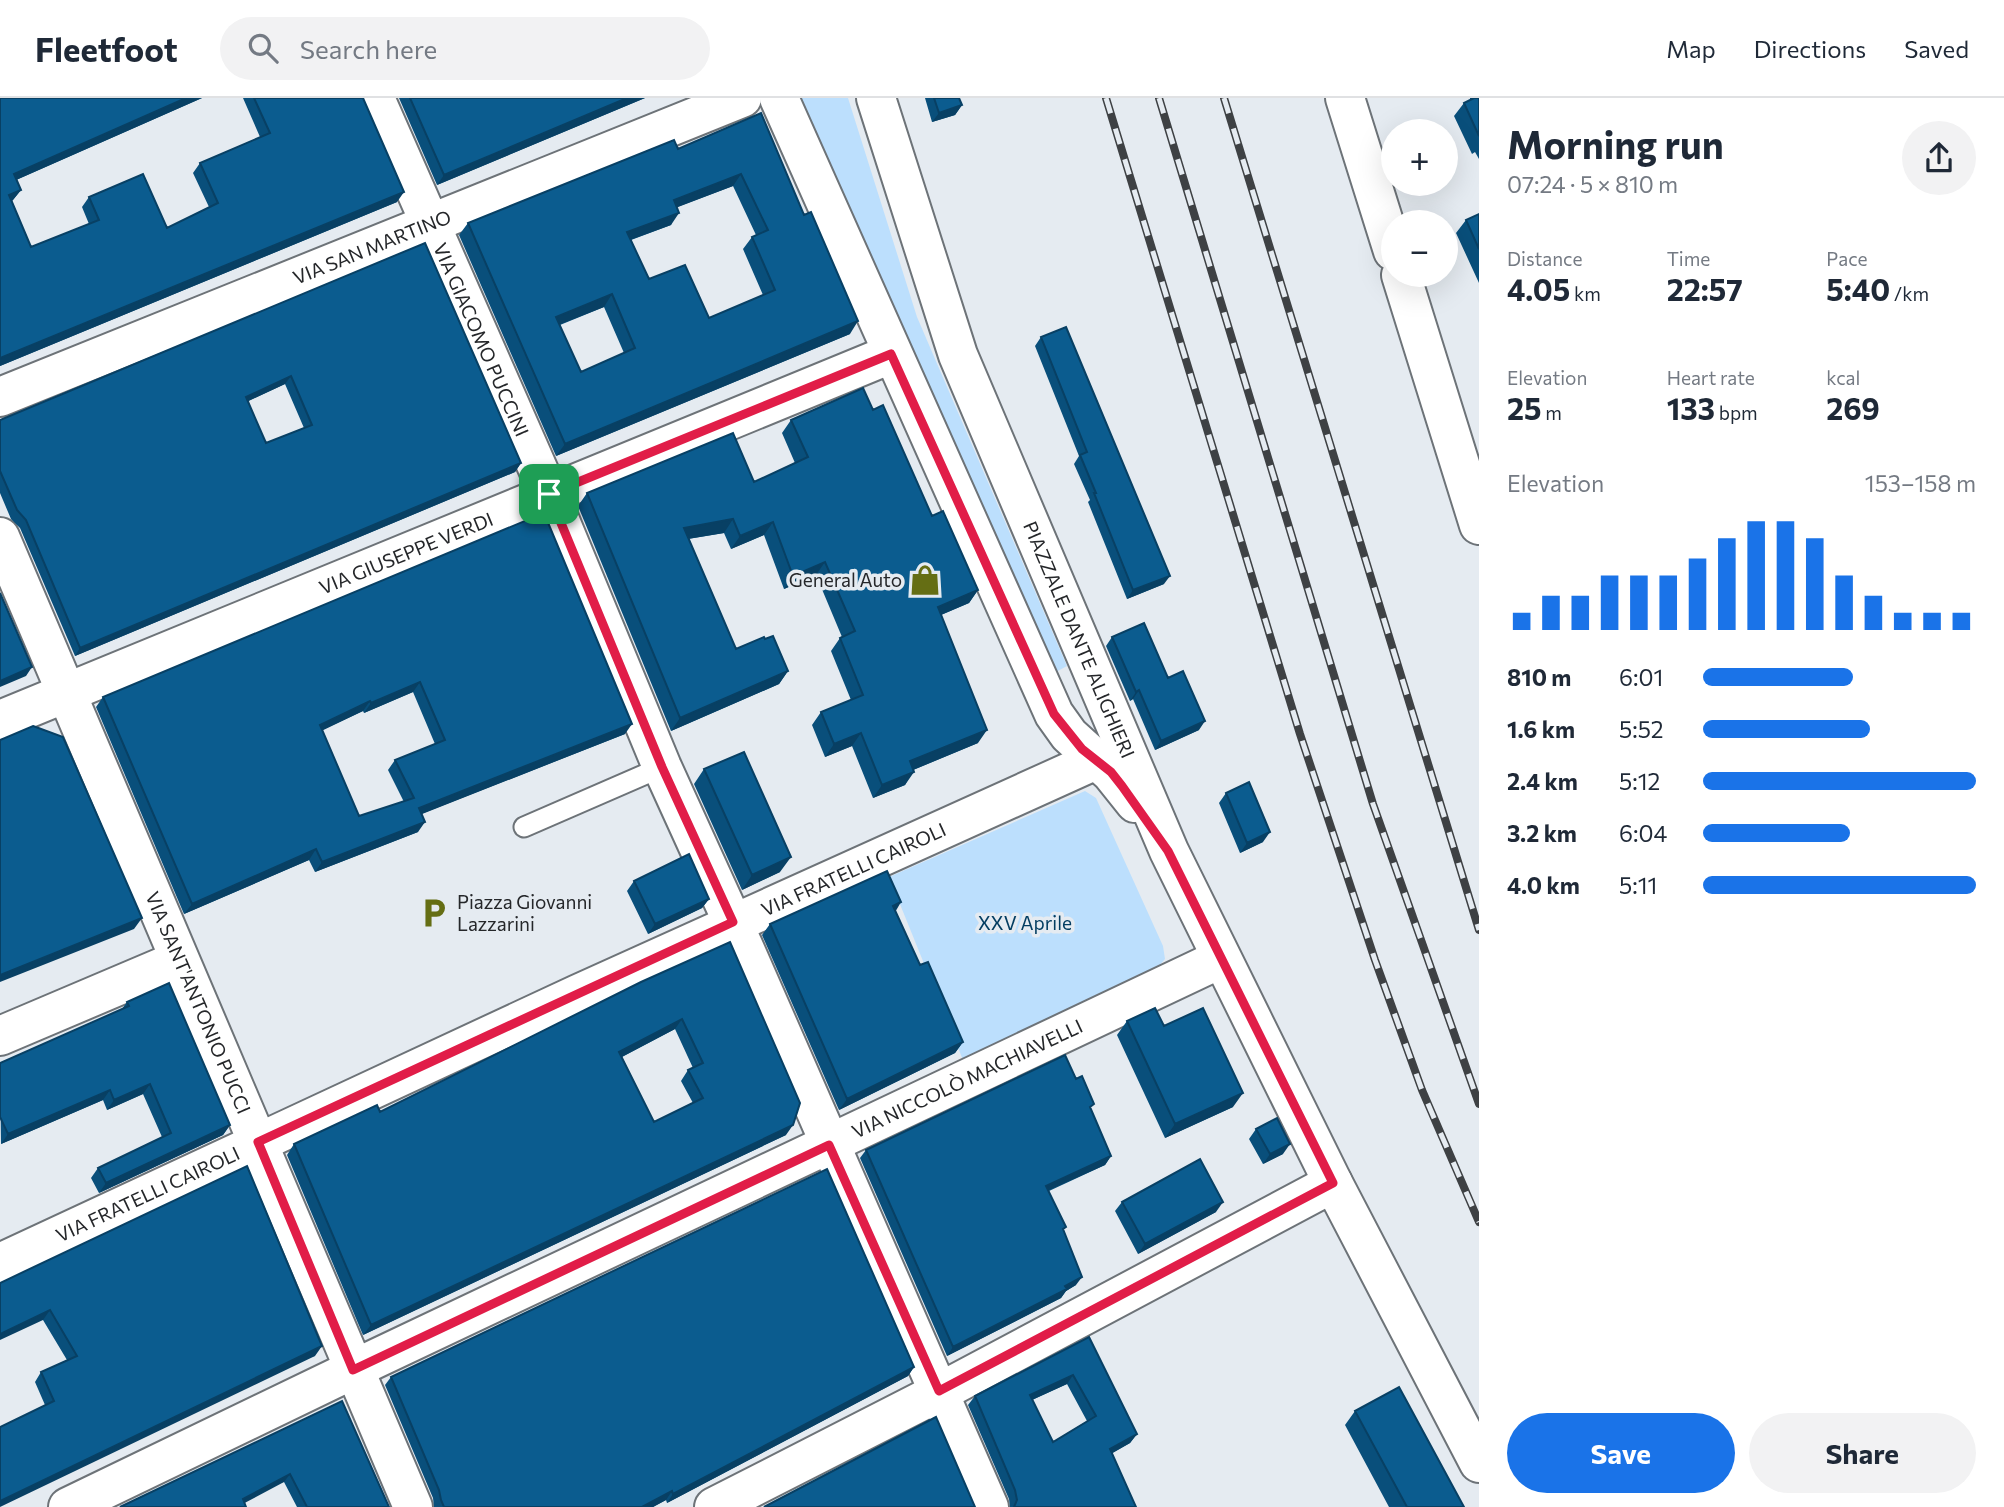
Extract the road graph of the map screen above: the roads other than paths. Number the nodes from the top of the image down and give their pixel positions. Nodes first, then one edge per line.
1 (375, 98) edge
2 (742, 98) edge
3 (779, 98) edge
4 (876, 98) edge
5 (1345, 98) edge
6 (1381, 213) edge
7 (430, 224) junction
8 (1405, 287) edge
9 (891, 354) junction
10 (0, 397) edge
11 (549, 494) junction
12 (1479, 525) edge
13 (0, 537) edge
14 (66, 692) junction
15 (0, 720) edge
16 (1096, 760) junction
17 (662, 767) junction
18 (524, 827) dead end
19 (1168, 851) junction
20 (733, 922) junction
21 (1220, 959) junction
22 (179, 960) junction
23 (0, 1036) edge
24 (258, 1142) junction
25 (829, 1145) junction
26 (1333, 1183) junction
27 (0, 1262) edge
28 (353, 1370) junction
29 (939, 1391) junction
30 (1479, 1463) edge
31 (68, 1507) edge
32 (413, 1507) edge
33 (715, 1507) edge
34 (989, 1507) edge

1 - 7 street, VIA GIACOMO PUCCINI
2 - 7 street, VIA SAN MARTINO
3 - 9 street, PIAZZALE DANTE ALIGHIERI
4 - 19 street, PIAZZALE DANTE ALIGHIERI
5 - 6 street
7 - 10 street, VIA SAN MARTINO
7 - 11 street, VIA GIACOMO PUCCINI
8 - 12 street
9 - 11 street, VIA GIUSEPPE VERDI
9 - 16 street, PIAZZALE DANTE ALIGHIERI
11 - 14 street, VIA GIUSEPPE VERDI
11 - 17 street, VIA GIACOMO PUCCINI
13 - 14 street, VIA SANT'ANTONIO PUCCI
14 - 15 street, VIA GIUSEPPE VERDI
14 - 22 street, VIA SANT'ANTONIO PUCCI
16 - 19 street, PIAZZALE DANTE ALIGHIERI
16 - 20 street, VIA FRATELLI CAIROLI
17 - 18 lane
17 - 20 street, VIA GIACOMO PUCCINI
19 - 21 street
20 - 24 street, VIA FRATELLI CAIROLI
20 - 25 street, VIA GIACOMO PUCCINI
21 - 25 street, VIA NICCOLÒ MACHIAVELLI
21 - 26 street
22 - 23 street
22 - 24 street, VIA SANT'ANTONIO PUCCI
24 - 27 street, VIA FRATELLI CAIROLI
24 - 28 street, VIA SANT'ANTONIO PUCCI
25 - 28 street, VIA NICCOLÒ MACHIAVELLI
25 - 29 street, VIA GIACOMO PUCCINI
26 - 29 street
26 - 30 street
28 - 31 street, VIA NICCOLÒ MACHIAVELLI
28 - 32 street, VIA SANT'ANTONIO PUCCI
29 - 33 street
29 - 34 street, VIA GIACOMO PUCCINI

